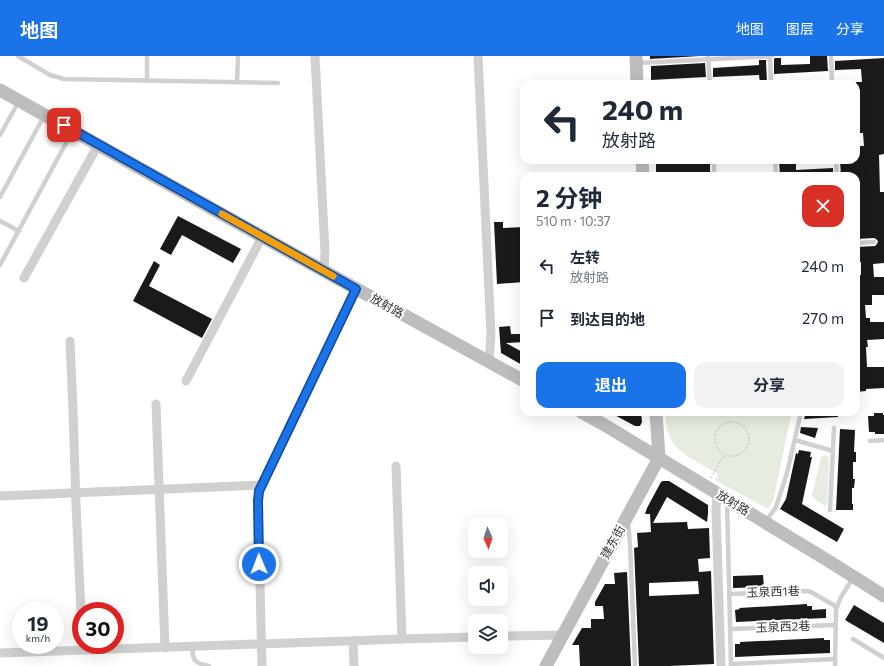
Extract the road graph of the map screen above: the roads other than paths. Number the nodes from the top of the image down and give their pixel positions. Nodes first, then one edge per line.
1 (18, 56) edge
2 (147, 56) edge
3 (238, 56) edge
4 (315, 56) edge
5 (478, 56) edge
6 (771, 56) edge
7 (830, 56) edge
8 (708, 58) edge
9 (636, 60) edge
10 (638, 80) edge
11 (710, 80) edge
12 (771, 80) edge
13 (832, 80) edge
14 (147, 81) junction
15 (238, 82) junction
16 (278, 83) dead end
17 (0, 90) edge
18 (19, 100) junction
19 (45, 115) junction
20 (73, 131) junction
21 (0, 135) edge
22 (98, 145) junction
23 (0, 197) edge
24 (0, 221) edge
25 (19, 231) junction
26 (262, 237) junction
27 (874, 242) dead end
28 (860, 243) edge
29 (0, 265) edge
30 (324, 271) junction
31 (24, 278) dead end
32 (356, 289) junction
33 (70, 341) dead end
34 (489, 362) junction
35 (520, 379) edge
36 (186, 381) dead end
37 (156, 404) dead end
38 (588, 416) edge
39 (656, 416) edge
40 (800, 416) edge
41 (834, 428) dead end
42 (795, 440) junction
43 (884, 440) edge
44 (870, 441) dead end
45 (833, 451) junction
46 (659, 458) junction
47 (396, 466) dead end
48 (261, 485) junction
49 (159, 490) junction
50 (75, 493) junction
51 (716, 493) junction
52 (0, 496) edge
53 (830, 510) dead end
54 (627, 516) junction
55 (765, 522) junction
56 (854, 577) junction
57 (730, 594) junction
58 (884, 596) edge
59 (80, 602) edge
60 (837, 607) junction
61 (836, 625) junction
62 (730, 629) junction
63 (563, 635) junction
64 (508, 636) edge
65 (468, 637) edge
66 (402, 639) junction
67 (853, 639) dead end
68 (353, 641) junction
69 (261, 644) junction
70 (192, 647) junction
71 (124, 648) edge
72 (165, 648) junction
73 (72, 649) edge
74 (0, 653) edge
75 (884, 658) edge
76 (835, 659) junction
77 (731, 665) edge
78 (209, 666) edge
79 (262, 666) edge
80 (354, 666) edge
81 (546, 666) edge
82 (635, 666) edge
83 (721, 666) edge
84 (835, 666) edge

1 - 14 lane
2 - 14 lane
3 - 15 lane
4 - 30 street
5 - 34 street
6 - 8 lane
6 - 12 lane
7 - 13 lane
8 - 9 lane
8 - 11 lane
9 - 10 street
14 - 15 lane
15 - 16 lane
17 - 18 street, 放射路
18 - 19 street, 放射路
18 - 21 lane
19 - 20 street, 放射路
19 - 23 lane
20 - 22 street, 放射路
20 - 25 lane
22 - 26 street, 放射路
22 - 31 street
24 - 25 lane
25 - 29 lane
26 - 30 street, 放射路
26 - 36 street
27 - 28 lane
30 - 32 street, 放射路
32 - 34 street, 放射路
32 - 48 street
33 - 50 street
34 - 35 street, 放射路
37 - 49 street
38 - 46 street, 放射路
39 - 46 street
40 - 42 lane
41 - 45 lane
42 - 45 lane
42 - 55 lane
43 - 44 lane
45 - 53 lane
46 - 51 street, 放射路
46 - 54 street, 建东街
47 - 66 street
48 - 49 street
48 - 69 street
49 - 50 street
49 - 72 street
50 - 52 street
50 - 59 street
51 - 55 street, 放射路
51 - 57 lane
51 - 83 street
54 - 63 street, 建东街
54 - 82 lane
55 - 56 street, 放射路
56 - 58 street, 放射路
56 - 60 lane
57 - 60 lane, 玉泉西1巷
57 - 62 lane
60 - 61 lane
61 - 62 lane, 玉泉西2巷
61 - 76 lane
62 - 77 lane
63 - 64 street
63 - 81 street, 建东街
65 - 66 street
66 - 68 street
67 - 75 lane
68 - 69 street
68 - 80 street
69 - 70 street
69 - 79 street
70 - 72 street
70 - 78 lane
71 - 72 street
73 - 74 street
76 - 77 lane
76 - 84 lane

